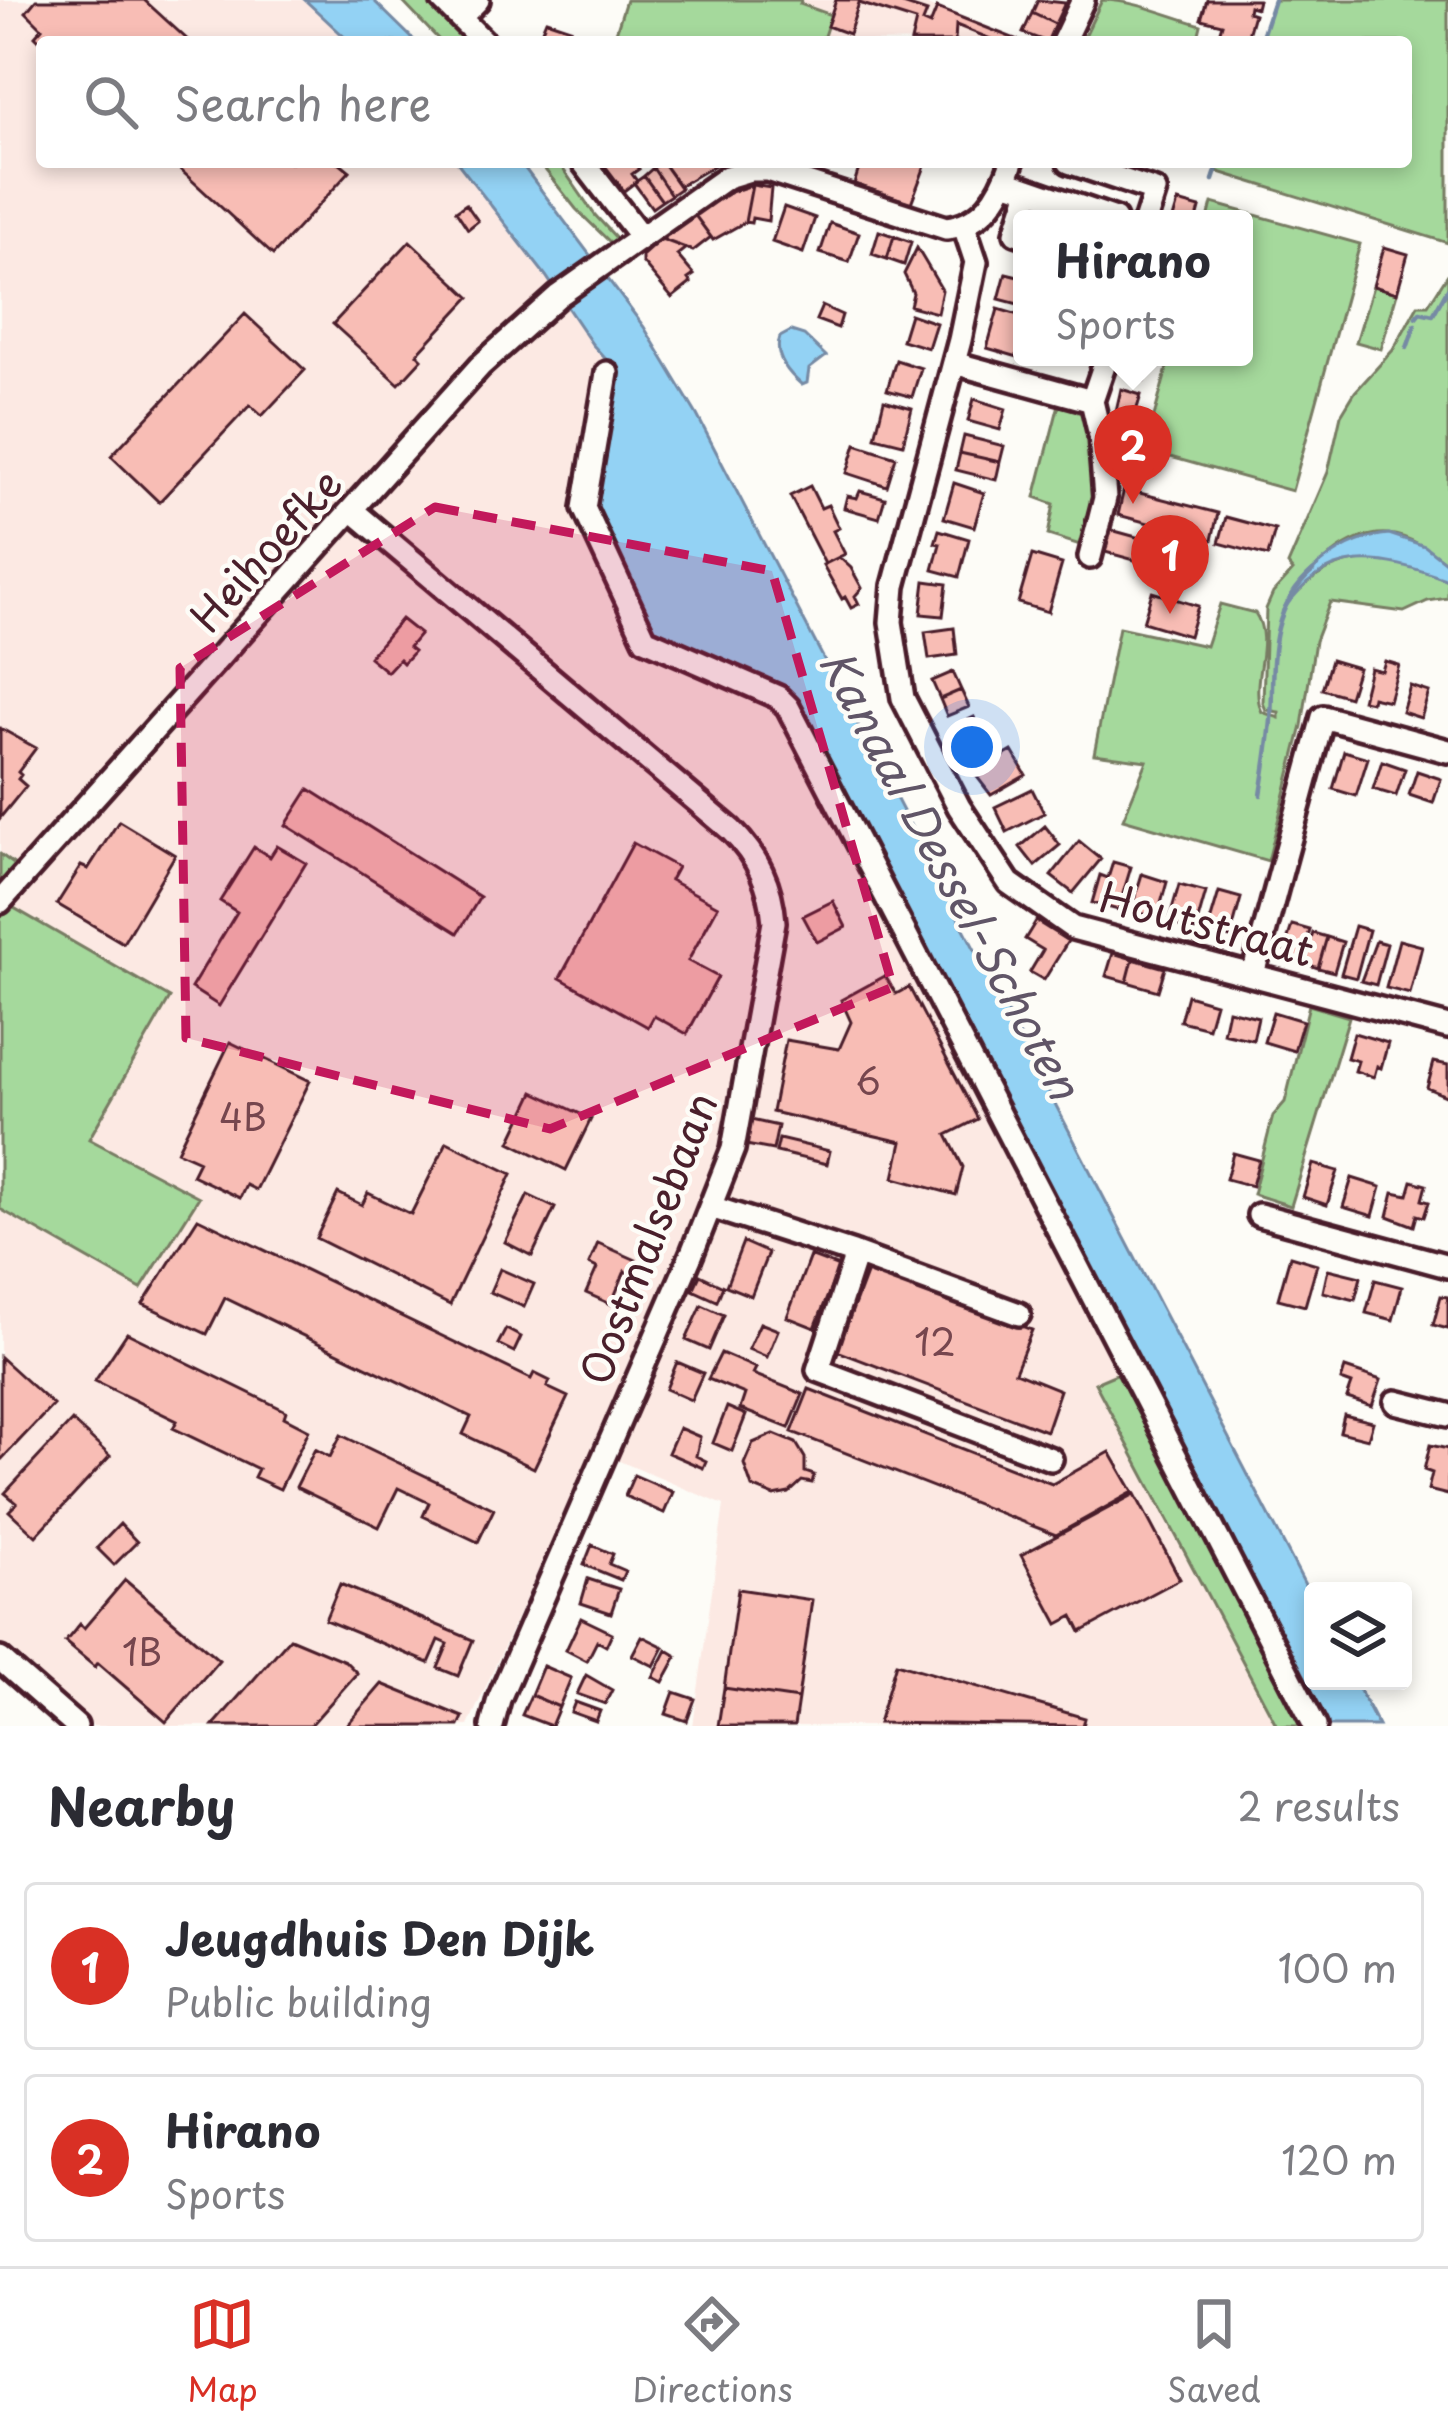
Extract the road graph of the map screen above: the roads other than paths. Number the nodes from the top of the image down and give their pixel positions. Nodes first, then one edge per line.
1 (442, 0) edge
2 (478, 0) edge
3 (1083, 0) edge
4 (460, 18) junction
5 (478, 36) edge
6 (1066, 36) edge
7 (588, 168) edge
8 (1087, 168) edge
9 (1008, 171) edge
10 (1030, 190) junction
11 (1023, 210) edge
12 (1089, 210) edge
13 (1149, 210) edge
14 (964, 226) junction
15 (641, 237) junction
16 (954, 362) junction
17 (1103, 366) edge
18 (607, 373) dead end
19 (1092, 401) junction
20 (352, 510) junction
21 (1090, 557) dead end
22 (1448, 751) edge
23 (0, 902) edge
24 (1253, 974) junction
25 (1448, 1028) edge
26 (711, 1207) junction
27 (1259, 1215) dead end
28 (856, 1254) junction
29 (1448, 1266) edge
30 (1019, 1314) dead end
31 (1396, 1402) dead end
32 (1448, 1415) edge
33 (1051, 1459) dead end
34 (0, 1659) edge
35 (76, 1726) edge
36 (492, 1726) edge
37 (1315, 1726) edge

1 - 4 street
2 - 4 street
3 - 6 street
4 - 5 street
7 - 15 street
8 - 13 street
9 - 10 street
9 - 14 street
10 - 11 street
10 - 12 street
14 - 15 street, Heihoefke
14 - 16 street, Houtstraat
15 - 20 street, Heihoefke
16 - 19 street
16 - 24 street, Houtstraat
17 - 19 street
18 - 37 street
19 - 21 street
20 - 23 street, Heihoefke
20 - 26 street, Oostmalsebaan
22 - 24 street
24 - 25 street, Houtstraat
26 - 28 street
26 - 36 street, Oostmalsebaan
27 - 29 street
28 - 30 street
28 - 33 street
31 - 32 street
34 - 35 street

